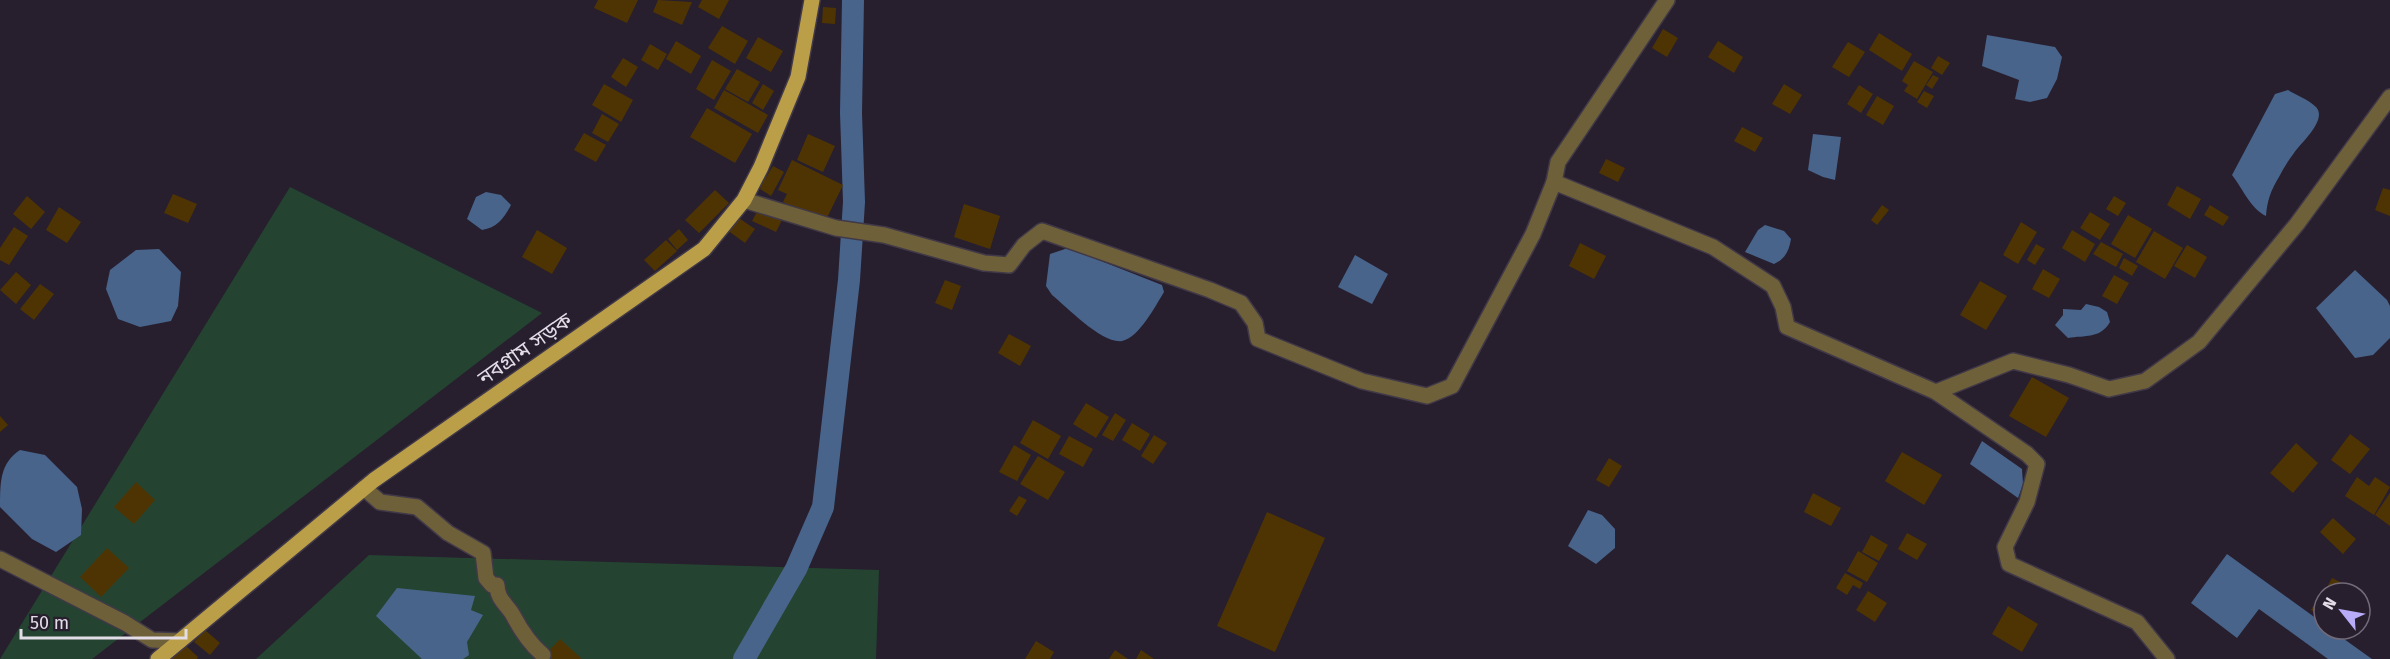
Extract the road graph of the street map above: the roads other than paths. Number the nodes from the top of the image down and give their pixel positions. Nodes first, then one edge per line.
1 (812, 0) edge
2 (1667, 0) edge
3 (2390, 97) edge
4 (1554, 182) junction
5 (744, 200) junction
6 (1936, 392) junction
7 (364, 488) junction
8 (0, 560) edge
9 (180, 641) junction
10 (543, 655) dead end
11 (158, 659) edge
12 (2167, 659) edge

1 - 5 main road, নবগ্রাম সড়ক
2 - 4 street
3 - 6 street
4 - 5 street
4 - 6 street
5 - 7 main road, নবগ্রাম সড়ক
6 - 12 street
7 - 9 main road, নবগ্রাম সড়ক
7 - 10 street
8 - 9 street
9 - 11 main road, নবগ্রাম সড়ক

